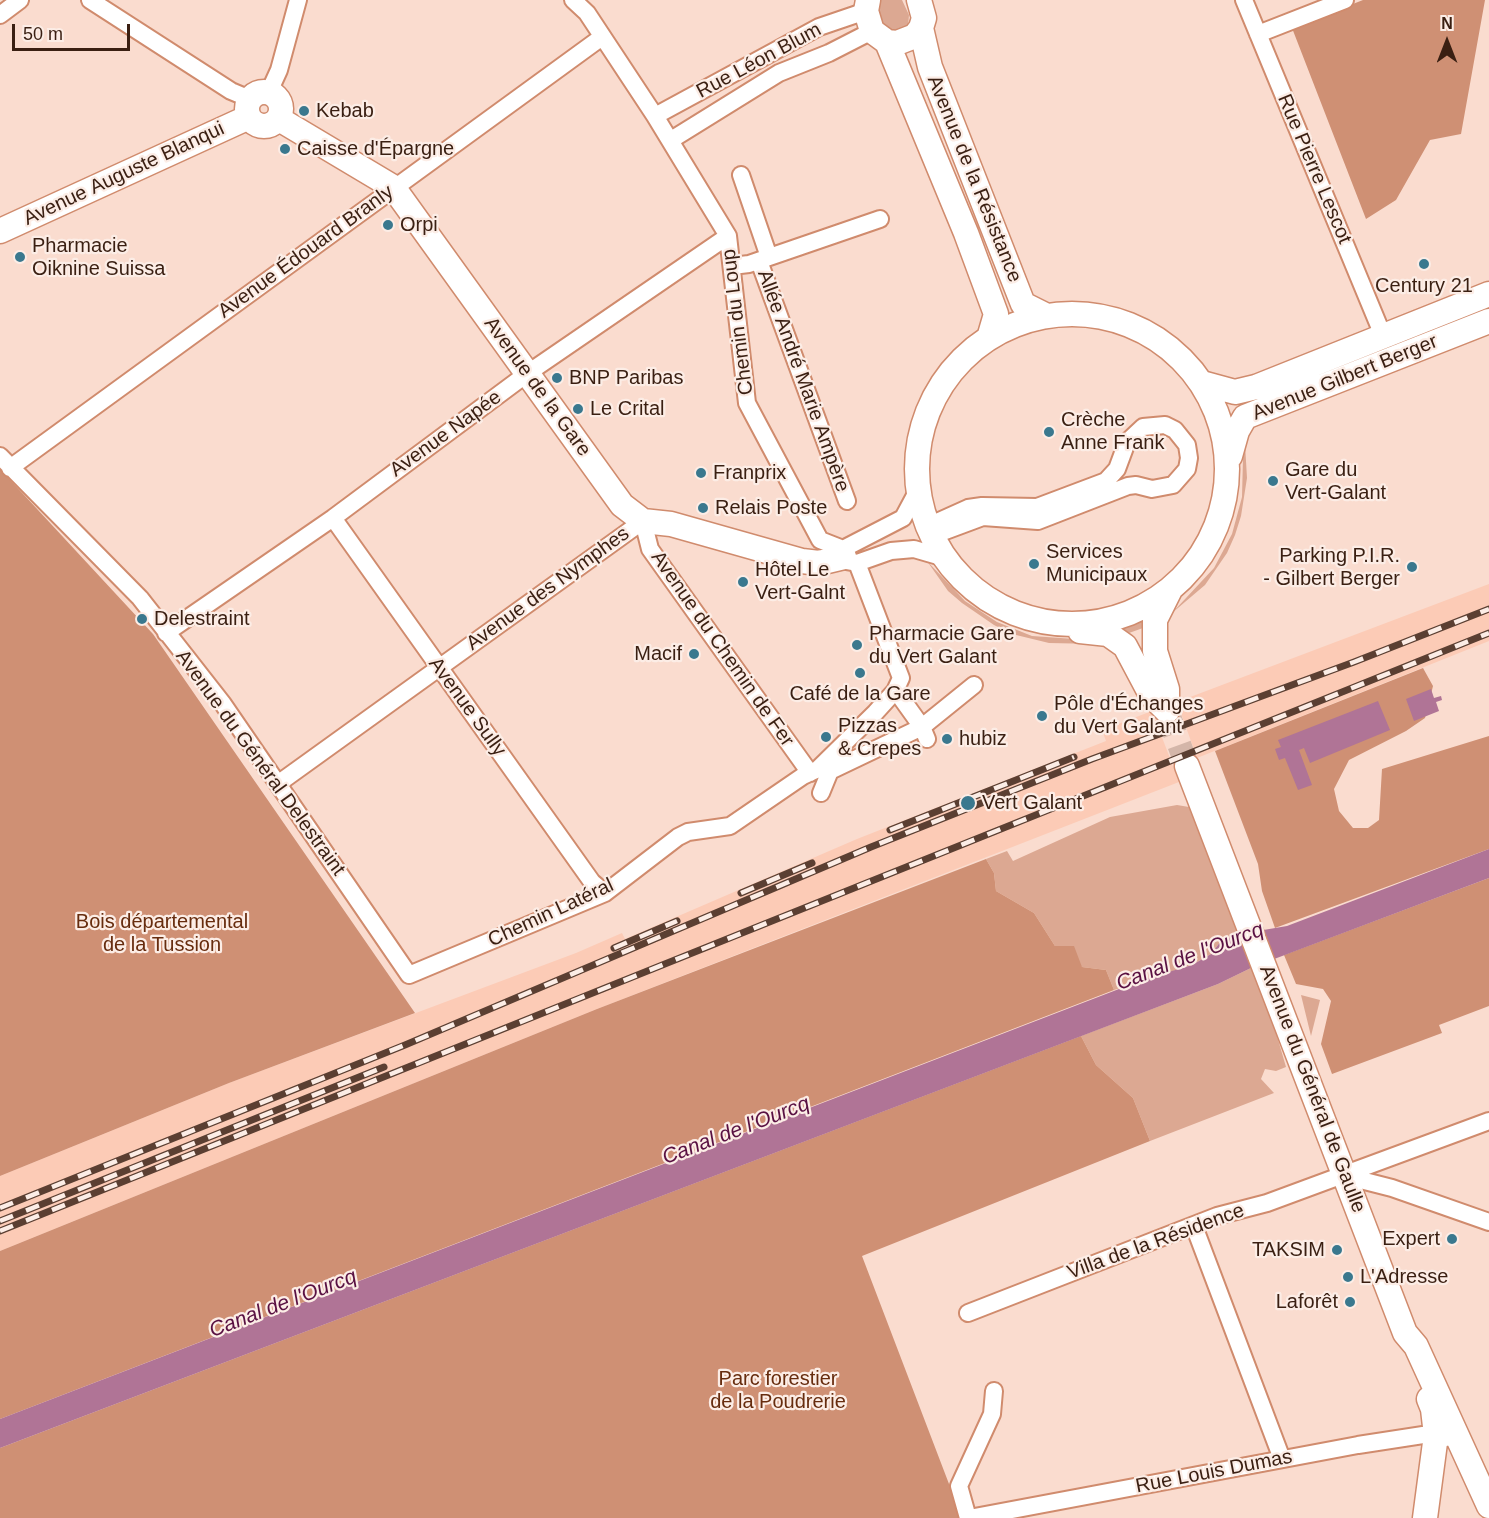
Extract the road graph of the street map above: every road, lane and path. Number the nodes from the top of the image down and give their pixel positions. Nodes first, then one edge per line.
1 (20, 0) edge
2 (90, 0) edge
3 (298, 0) edge
4 (919, 0) edge
5 (1244, 0) edge
6 (1345, 0) edge
7 (581, 3) edge
8 (0, 15) edge
9 (873, 21) edge
10 (921, 28) junction
11 (1258, 34) junction
12 (602, 37) junction
13 (256, 103) junction
14 (656, 116) junction
15 (670, 140) junction
16 (741, 175) dead end
17 (393, 188) junction
18 (880, 219) dead end
19 (0, 231) edge
20 (728, 236) junction
21 (764, 259) junction
22 (732, 266) junction
23 (1489, 294) edge
24 (1047, 316) junction
25 (1489, 321) edge
26 (989, 338) junction
27 (1388, 349) junction
28 (528, 374) junction
29 (1202, 383) junction
30 (1228, 461) junction
31 (5, 462) edge
32 (918, 490) junction
33 (848, 501) dead end
34 (333, 518) junction
35 (643, 521) junction
36 (930, 531) junction
37 (848, 556) junction
38 (945, 558) junction
39 (1170, 590) junction
40 (1063, 625) junction
41 (166, 633) junction
42 (439, 668) junction
43 (974, 685) dead end
44 (899, 695) dead end
45 (925, 733) junction
46 (1187, 766) tunnel mouth
47 (822, 770) junction
48 (279, 783) junction
49 (821, 793) dead end
50 (605, 893) junction
51 (409, 975) joint
52 (1489, 1121) edge
53 (1345, 1176) junction
54 (1489, 1222) edge
55 (1194, 1226) junction
56 (968, 1313) dead end
57 (1405, 1333) junction
58 (994, 1391) dead end
59 (1436, 1435) junction
60 (1460, 1442) junction
61 (1282, 1459) junction
62 (1489, 1506) edge
63 (969, 1518) edge
64 (1425, 1518) edge

1 - 8 street
2 - 13 street
3 - 13 street
4 - 10 main road, Avenue de la Résistance
5 - 11 street, Rue Pierre Lescot
6 - 11 street
7 - 12 street, Chemin du Loup
9 - 10 main road
9 - 14 street, Rue Léon Blum
9 - 15 street, Rue Léon Blum
9 - 26 main road, Avenue de la Résistance
10 - 24 main road, Avenue de la Résistance
11 - 27 street, Rue Pierre Lescot
12 - 14 street, Chemin du Loup
12 - 17 street, Avenue Édouard Branly
13 - 17 main road, Avenue de la Gare
13 - 19 main road, Avenue Auguste Blanqui
14 - 15 street, Chemin du Loup
15 - 20 street, Chemin du Loup
16 - 21 street, Allée André Marie Ampère
17 - 28 main road, Avenue de la Gare
17 - 31 street, Avenue Édouard Branly
18 - 21 street, Allée André Marie Ampère
20 - 22 street, Chemin du Loup
20 - 28 street, Avenue Napée
21 - 22 street, Allée André Marie Ampère
21 - 33 street, Allée André Marie Ampère
22 - 37 street, Chemin du Loup
23 - 27 main road, Avenue Gilbert Berger
24 - 26 main road
24 - 29 main road
25 - 27 main road, Avenue Gilbert Berger
26 - 32 main road
27 - 29 main road, Avenue Gilbert Berger
27 - 30 main road, Avenue Gilbert Berger
28 - 34 street, Avenue Napée
28 - 35 main road, Avenue de la Gare
29 - 30 main road
30 - 39 main road
31 - 41 street, Avenue du Général Delestraint
32 - 36 main road
32 - 37 street
34 - 41 street, Avenue Napée
34 - 42 street, Avenue Sully
35 - 37 main road
35 - 42 street, Avenue des Nymphes
35 - 47 street, Avenue du Chemin de Fer
36 - 36 street
36 - 38 main road
37 - 38 street
37 - 47 street
38 - 40 main road
39 - 40 main road
39 - 40 main road
41 - 48 street, Avenue du Général Delestraint
42 - 48 street, Avenue des Nymphes
42 - 50 street, Avenue Sully
43 - 45 street
44 - 45 street
45 - 47 street
46 - 53 main road, Avenue du Général de Gaulle
47 - 49 street
47 - 50 street, Chemin Latéral
48 - 51 street, Avenue du Général Delestraint
50 - 51 street, Chemin Latéral
52 - 53 street, Villa de la Résidence
53 - 54 street
53 - 55 street, Villa de la Résidence
53 - 57 main road, Avenue du Général de Gaulle
55 - 56 street, Villa de la Résidence
55 - 61 street
57 - 59 main road
57 - 60 main road, Avenue du Général de Gaulle
58 - 63 street
59 - 60 street, Rue Louis Dumas
59 - 61 street, Rue Louis Dumas
59 - 64 main road
60 - 62 main road, Avenue du Général de Gaulle
61 - 63 street, Rue Louis Dumas

